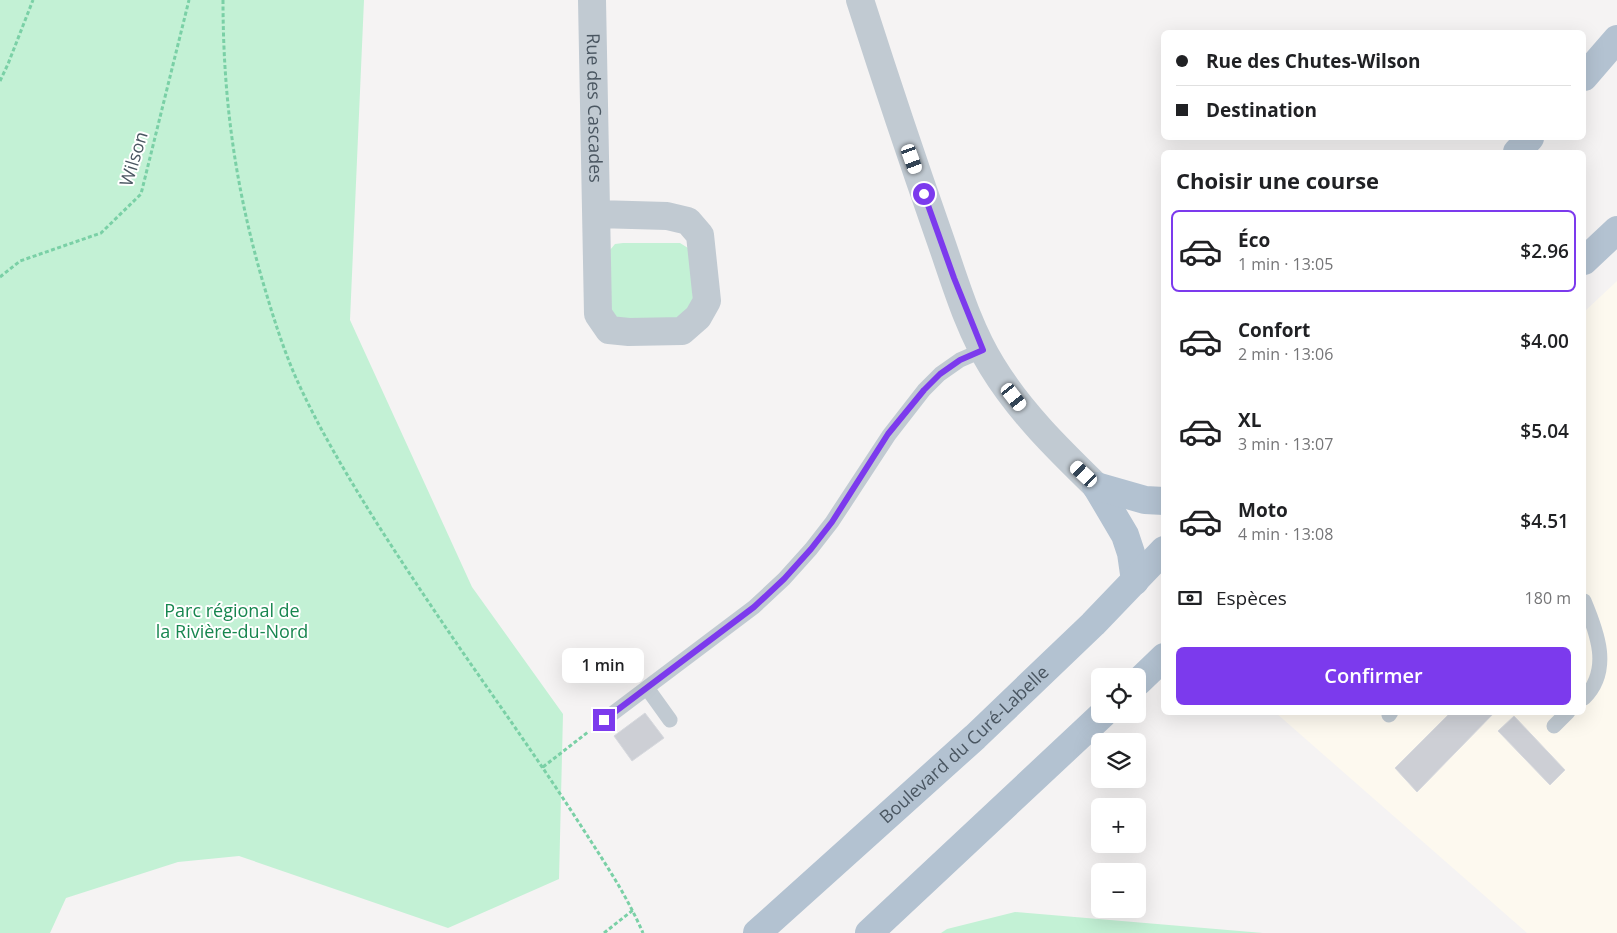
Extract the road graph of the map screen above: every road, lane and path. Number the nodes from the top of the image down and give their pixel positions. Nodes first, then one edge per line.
1 (33, 0) edge
2 (189, 0) edge
3 (223, 0) edge
4 (592, 0) edge
5 (860, 0) edge
6 (1617, 39) edge
7 (1586, 74) edge
8 (0, 81) edge
9 (1528, 140) edge
10 (1519, 150) edge
11 (597, 214) junction
12 (1617, 230) edge
13 (1586, 259) edge
14 (0, 277) edge
15 (983, 350) junction
16 (1096, 486) junction
17 (1161, 501) edge
18 (1161, 553) edge
19 (1134, 581) junction
20 (1586, 605) edge
21 (1161, 660) edge
22 (1146, 674) edge
23 (647, 688) junction
24 (1586, 696) edge
25 (1565, 715) edge
26 (604, 720) dead end
27 (670, 720) dead end
28 (1093, 723) edge
29 (1554, 726) dead end
30 (590, 731) dead end
31 (543, 767) junction
32 (632, 910) junction
33 (604, 933) edge
34 (643, 933) edge
35 (757, 933) edge
36 (869, 933) edge

1 - 8 path
2 - 14 path, Wilson
3 - 31 path
4 - 11 street, Rue des Cascades
5 - 15 street
6 - 7 main road
9 - 10 main road
11 - 11 street, Rue des Cascades
12 - 13 main road
15 - 16 street
15 - 23 lane
16 - 17 main road
16 - 19 main road
18 - 19 main road, Boulevard du Curé-Labelle
19 - 35 main road, Boulevard du Curé-Labelle
20 - 24 lane
21 - 22 main road
23 - 26 lane
23 - 27 lane
25 - 29 lane
28 - 36 main road
30 - 31 path
31 - 32 path
32 - 33 path
32 - 34 path

